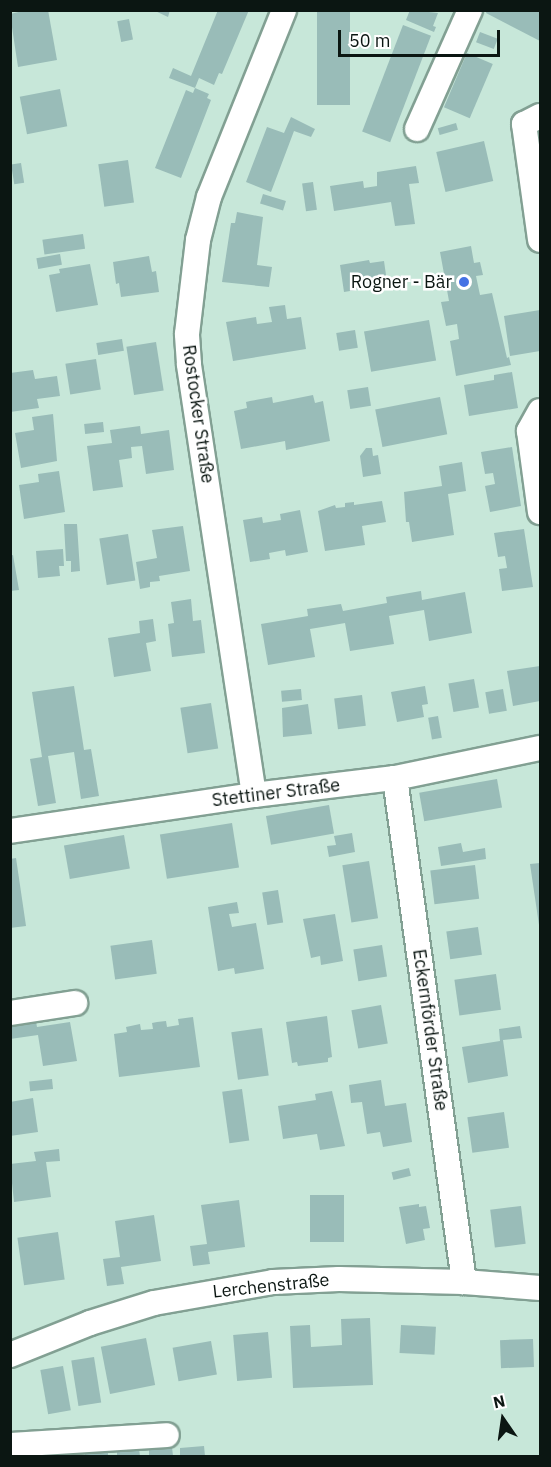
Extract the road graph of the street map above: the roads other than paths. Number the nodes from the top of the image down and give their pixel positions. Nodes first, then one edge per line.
1 (284, 10) edge
2 (470, 10) edge
3 (540, 116) edge
4 (417, 129) dead end
5 (540, 240) edge
6 (540, 411) edge
7 (540, 512) edge
8 (540, 748) edge
9 (395, 778) junction
10 (254, 795) junction
11 (10, 831) edge
12 (75, 1003) dead end
13 (10, 1013) edge
14 (464, 1282) junction
15 (540, 1288) edge
16 (10, 1355) edge
17 (167, 1435) dead end
18 (10, 1445) edge
19 (10, 1450) edge
20 (11, 1456) edge

1 - 10 street, Rostocker Straße
2 - 4 street
3 - 5 street
6 - 7 street
8 - 9 street, Stettiner Straße
9 - 10 street, Stettiner Straße
9 - 14 street, Eckernförder Straße
10 - 11 street, Stettiner Straße
12 - 13 street
14 - 15 street, Lerchenstraße
14 - 16 street, Lerchenstraße
17 - 18 street
19 - 20 street

